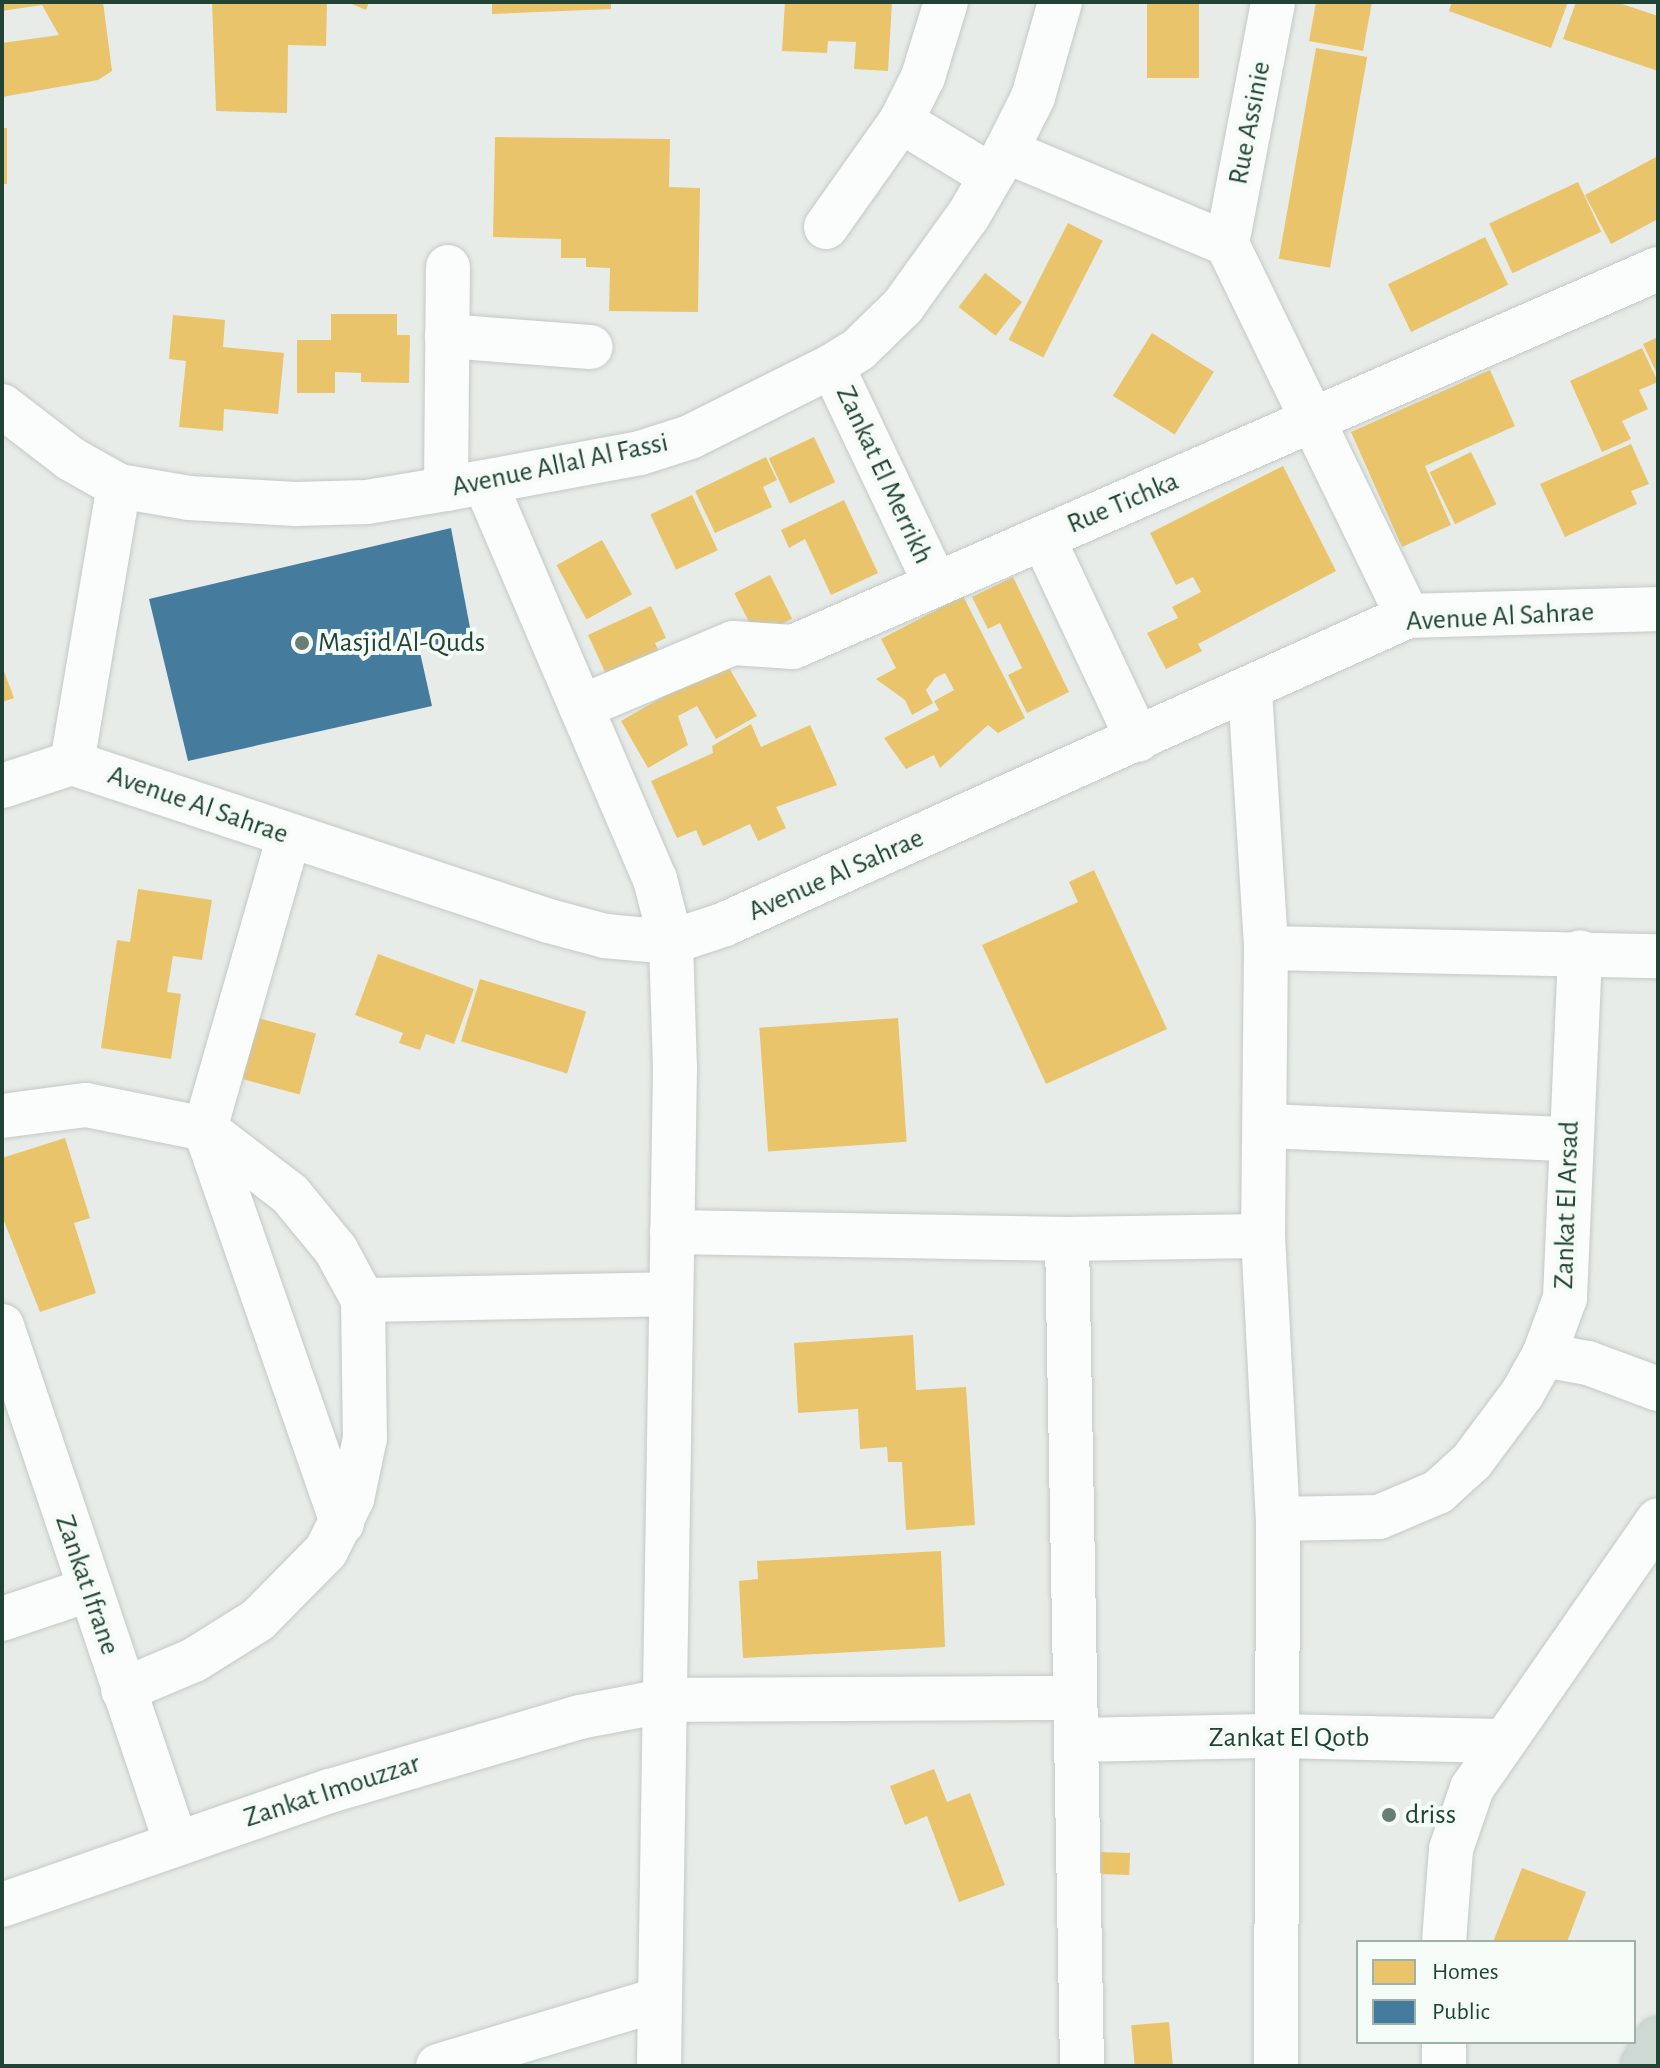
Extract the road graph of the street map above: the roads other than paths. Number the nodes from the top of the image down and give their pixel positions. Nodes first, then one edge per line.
1 (946, 2) edge
2 (1060, 2) edge
3 (1273, 2) edge
4 (901, 121) junction
5 (999, 164) junction
6 (826, 227) dead end
7 (1227, 244) junction
8 (448, 267) dead end
9 (1658, 269) edge
10 (447, 336) junction
11 (591, 347) dead end
12 (832, 366) junction
13 (2, 406) edge
14 (1315, 420) junction
15 (119, 486) junction
16 (466, 486) junction
17 (1043, 538) junction
18 (935, 583) junction
19 (1658, 609) edge
20 (1408, 616) junction
21 (1250, 691) junction
22 (581, 707) junction
23 (1138, 740) junction
24 (72, 763) junction
25 (2, 786) edge
26 (289, 836) junction
27 (671, 942) junction
28 (1266, 948) junction
29 (1580, 952) junction
30 (1658, 956) edge
31 (2, 1116) edge
32 (1266, 1126) junction
33 (205, 1129) junction
34 (1569, 1139) junction
35 (672, 1232) junction
36 (1263, 1236) junction
37 (1067, 1239) junction
38 (671, 1294) junction
39 (363, 1300) junction
40 (2, 1326) edge
41 (1544, 1355) junction
42 (1658, 1389) edge
43 (1278, 1519) junction
44 (1658, 1520) edge
45 (342, 1523) junction
46 (88, 1590) junction
47 (2, 1619) edge
48 (123, 1690) junction
49 (669, 1700) junction
50 (1076, 1719) junction
51 (1276, 1736) junction
52 (1501, 1741) junction
53 (176, 1843) junction
54 (2, 1905) edge
55 (1444, 1940) edge
56 (657, 2000) junction
57 (1658, 2039) edge
58 (1444, 2044) edge
59 (438, 2066) edge
60 (659, 2066) edge
61 (1082, 2066) edge
62 (1276, 2066) edge
63 (1444, 2066) edge
64 (1643, 2066) edge

1 - 4 street
2 - 5 street, Avenue Allal Al Fassi
3 - 7 street, Rue Assinie
4 - 5 street
4 - 6 street
5 - 7 street
5 - 12 street, Avenue Allal Al Fassi
7 - 14 street
8 - 10 street
9 - 14 street, Rue Tichka
10 - 11 street
10 - 16 street
12 - 16 street, Avenue Allal Al Fassi
12 - 18 street, Zankat El Merrikh
13 - 15 street, Avenue Allal Al Fassi
14 - 17 street, Rue Tichka
14 - 20 street
15 - 16 street, Avenue Allal Al Fassi
15 - 24 street
16 - 22 street
17 - 18 street, Rue Tichka
17 - 23 street
18 - 22 street, Rue Tichka
19 - 20 street, Avenue Al Sahrae
20 - 21 street, Avenue Al Sahrae
21 - 23 street, Avenue Al Sahrae
21 - 28 street
22 - 27 street
23 - 27 street, Avenue Al Sahrae
24 - 25 street, Avenue Al Sahrae
24 - 26 street, Avenue Al Sahrae
26 - 27 street, Avenue Al Sahrae
26 - 33 street
27 - 35 street
28 - 29 street
28 - 32 street
29 - 30 street
29 - 34 street, Zankat El Arsad
31 - 33 street
32 - 34 street
32 - 36 street
33 - 39 street
33 - 45 street
34 - 41 street, Zankat El Arsad
35 - 37 street
35 - 38 street
36 - 37 street
36 - 43 street
37 - 50 street
38 - 39 street
38 - 49 street
39 - 45 street
40 - 46 street, Zankat Ifrane
41 - 42 street
41 - 43 street, Zankat El Arsad
43 - 51 street
44 - 52 street
45 - 48 street
46 - 47 street
46 - 48 street, Zankat Ifrane
48 - 53 street, Zankat Ifrane
49 - 50 street, Zankat Imouzzar
49 - 53 street, Zankat Imouzzar
49 - 56 street
50 - 51 street, Zankat El Qotb
50 - 61 street
51 - 52 street, Zankat El Qotb
51 - 62 street
52 - 55 street
53 - 54 street, Zankat Imouzzar
56 - 59 street
56 - 60 street
57 - 64 main road
58 - 63 street

